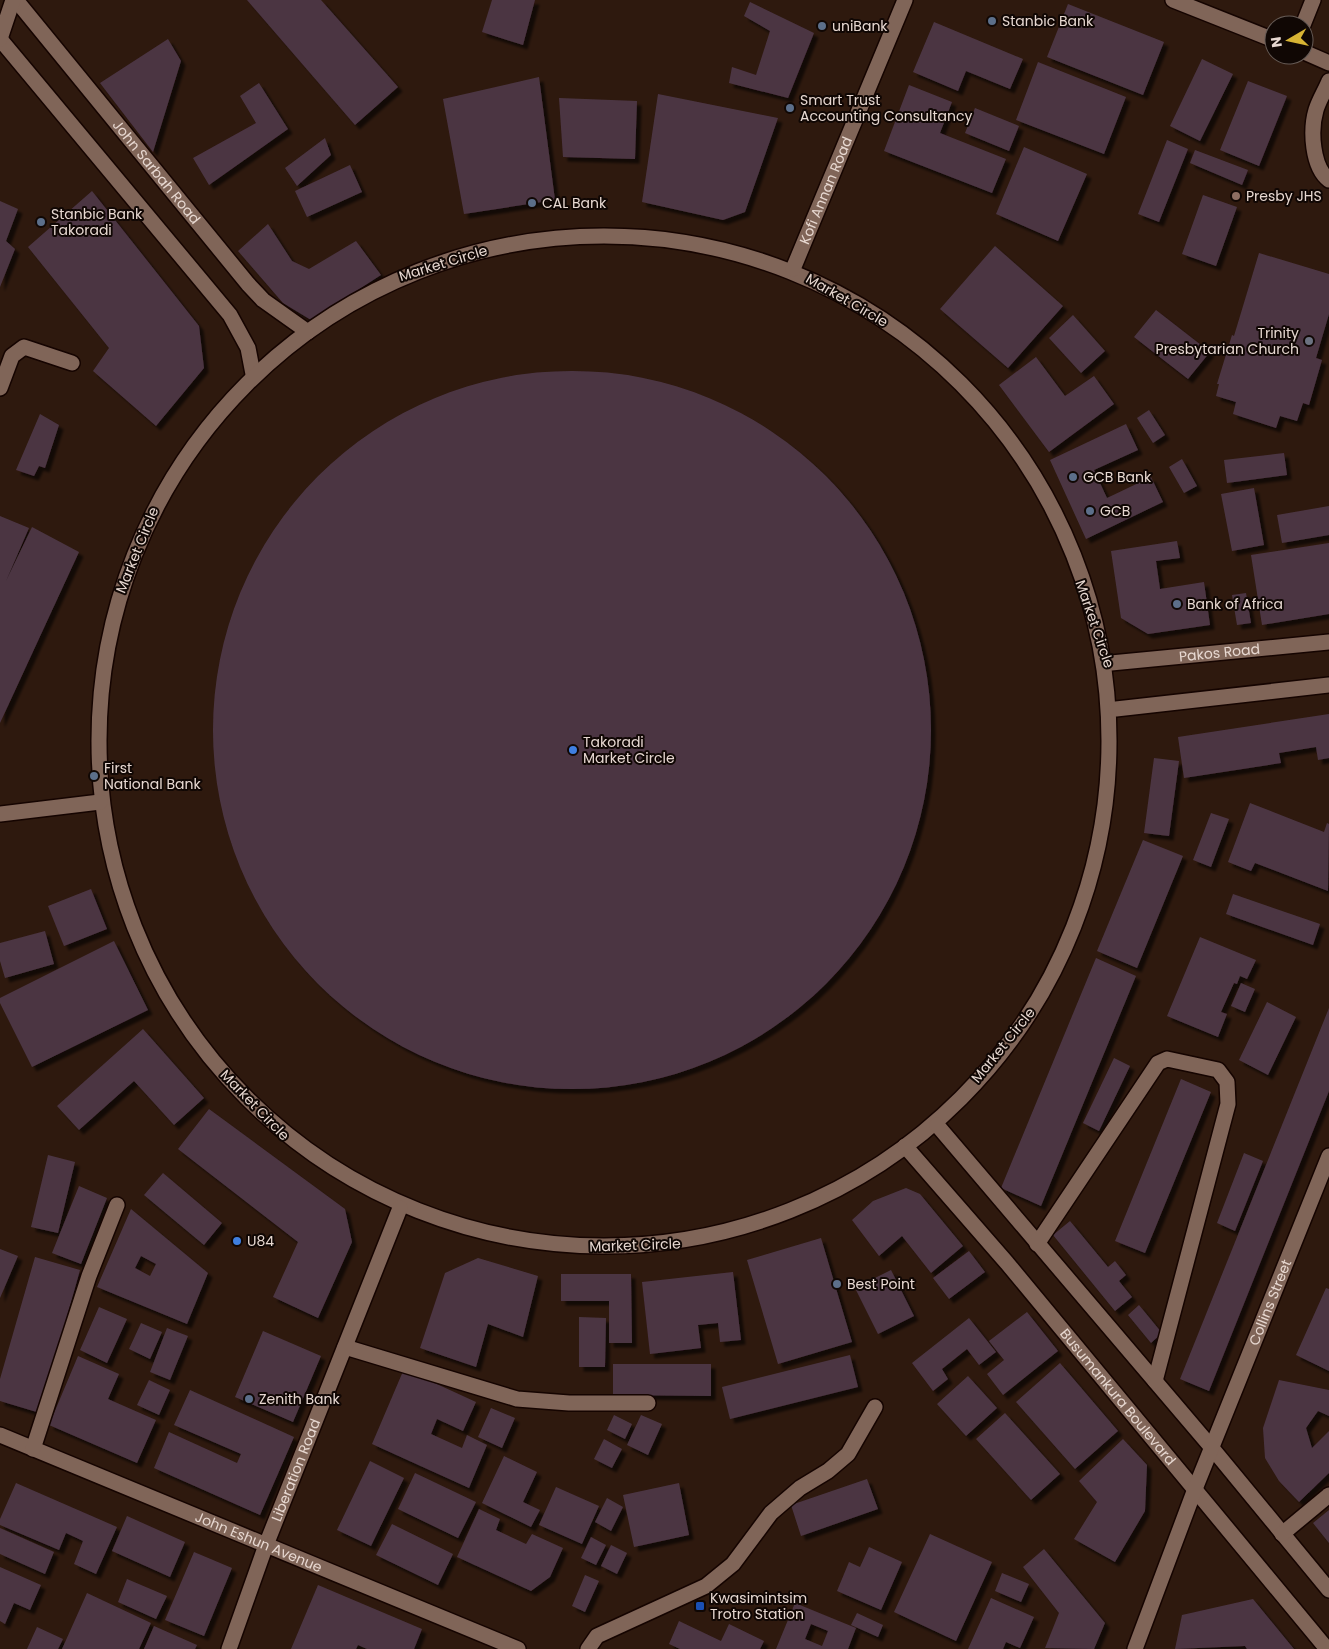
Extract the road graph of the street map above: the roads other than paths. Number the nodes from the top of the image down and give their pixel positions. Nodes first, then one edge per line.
1 (15, 0) edge
2 (904, 0) edge
3 (1173, 0) edge
4 (1313, 0) edge
5 (1307, 15) edge
6 (1264, 36) edge
7 (0, 39) edge
8 (1314, 56) edge
9 (1329, 63) edge
10 (1329, 81) edge
11 (1329, 180) edge
12 (793, 269) junction
13 (308, 332) junction
14 (72, 363) dead end
15 (253, 374) junction
16 (0, 388) edge
17 (1329, 642) edge
18 (1110, 663) junction
19 (1329, 685) edge
20 (1116, 709) junction
21 (100, 802) junction
22 (0, 814) edge
23 (937, 1125) junction
24 (905, 1146) junction
25 (1329, 1156) edge
26 (118, 1205) dead end
27 (400, 1208) junction
28 (1038, 1244) junction
29 (345, 1347) junction
30 (1155, 1381) junction
31 (648, 1403) dead end
32 (875, 1407) dead end
33 (0, 1436) edge
34 (1212, 1448) junction
35 (33, 1449) junction
36 (1194, 1489) junction
37 (1329, 1495) edge
38 (1282, 1534) junction
39 (266, 1545) junction
40 (1329, 1590) edge
41 (229, 1649) edge
42 (518, 1649) edge
43 (588, 1649) edge
44 (1135, 1649) edge
45 (1327, 1649) edge

1 - 7 street
1 - 13 street, John Sarbah Road
2 - 12 street, Kofi Annan Road
3 - 6 street
4 - 5 street
7 - 15 street
8 - 9 street
10 - 11 street
12 - 13 street, Market Circle
12 - 18 street, Market Circle
13 - 15 street, Market Circle
14 - 16 street
15 - 21 street, Market Circle
17 - 18 street, Pakos Road
18 - 20 street, Market Circle
19 - 20 street
20 - 23 street, Market Circle
21 - 22 street
21 - 27 street, Market Circle
23 - 24 street, Market Circle
23 - 28 street
24 - 27 street, Market Circle
24 - 36 street, Busumankura Boulevard
25 - 34 street, Collins Street
26 - 35 street
27 - 29 street, Liberation Road
28 - 30 street
28 - 30 street
29 - 31 street
29 - 39 street, Liberation Road
30 - 34 street
32 - 43 street
33 - 35 street, John Eshun Avenue
34 - 36 street, Collins Street
34 - 38 street
35 - 39 street, John Eshun Avenue
36 - 44 street
36 - 45 street, Busumankura Boulevard
37 - 38 street
38 - 40 street
39 - 41 street, Liberation Road
39 - 42 street, John Eshun Avenue

